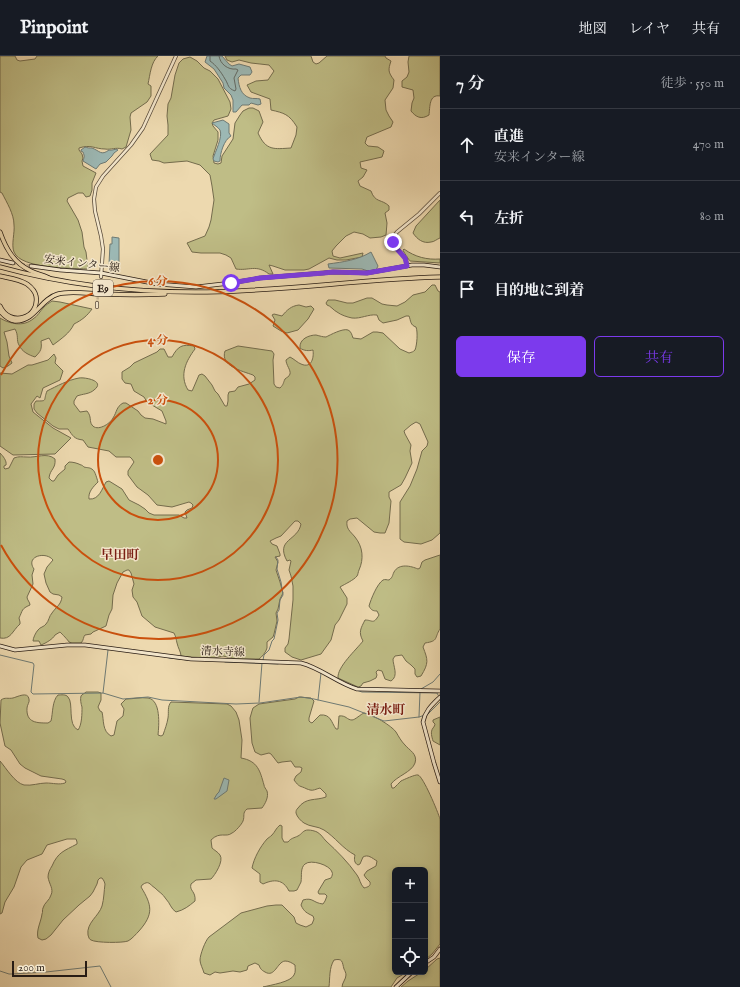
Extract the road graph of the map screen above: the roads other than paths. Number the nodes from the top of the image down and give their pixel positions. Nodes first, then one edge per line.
1 (176, 56) edge
2 (440, 193) edge
3 (0, 232) edge
4 (0, 260) edge
5 (13, 263) tunnel mouth
6 (31, 266) tunnel mouth
7 (407, 266) junction
8 (0, 267) edge
9 (440, 267) edge
10 (101, 275) junction
11 (0, 276) edge
12 (440, 277) edge
13 (52, 280) junction
14 (208, 292) junction
15 (97, 303) tunnel mouth
16 (0, 306) edge
17 (97, 307) dead end
18 (0, 311) edge
19 (0, 646) edge
20 (440, 691) edge
21 (440, 697) edge
22 (440, 782) edge
23 (440, 949) edge
24 (428, 961) edge
25 (408, 975) edge
26 (396, 987) edge

1 - 10 street
2 - 7 street
3 - 13 highway
4 - 5 main road
6 - 10 main road, 安来インター線
7 - 9 main road, 安来インター線
7 - 10 main road, 安来インター線
8 - 13 highway, E9
11 - 16 highway
12 - 14 highway, E9
13 - 14 highway, E9
14 - 18 highway
15 - 17 street
19 - 20 main road, 清水寺線
21 - 22 main road
23 - 24 main road
25 - 26 main road

